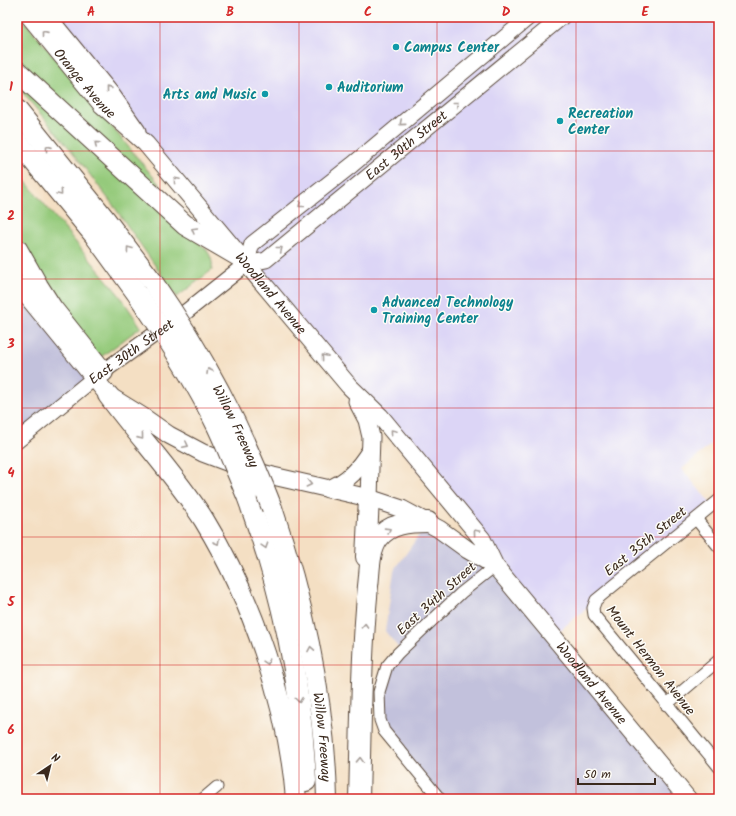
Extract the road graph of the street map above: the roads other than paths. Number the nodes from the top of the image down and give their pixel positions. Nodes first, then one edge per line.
1 (30, 17) edge
2 (49, 17) edge
3 (529, 17) edge
4 (562, 17) edge
5 (17, 71) edge
6 (17, 110) edge
7 (17, 142) edge
8 (146, 144) junction
9 (17, 249) edge
10 (243, 261) junction
11 (17, 284) edge
12 (99, 375) junction
13 (350, 386) junction
14 (108, 395) junction
15 (142, 416) junction
16 (17, 441) edge
17 (370, 451) junction
18 (328, 488) junction
19 (369, 498) junction
20 (717, 506) edge
21 (696, 519) junction
22 (428, 522) junction
23 (719, 548) edge
24 (495, 566) junction
25 (366, 604) junction
26 (593, 608) joint
27 (719, 660) edge
28 (666, 705) junction
29 (719, 767) edge
30 (217, 787) dead end
31 (203, 799) edge
32 (296, 799) edge
33 (306, 799) edge
34 (327, 799) edge
35 (359, 799) edge
36 (440, 799) edge
37 (688, 799) edge

8 -> 1 main road, Orange Avenue
8 -> 2 main road, Woodland Avenue
3 -> 10 main road, East 30th Street
10 -> 4 main road, East 30th Street
10 -> 5 highway
34 -> 6 highway, Willow Freeway, bridge
7 -> 33 highway, Willow Freeway, bridge
10 -> 8 main road, Woodland Avenue
9 - 12 highway
10 - 12 main road, East 30th Street
13 -> 10 main road, Woodland Avenue
11 - 12 main road
12 - 14 main road, Woodland Avenue
12 - 15 main road
12 - 16 main road, East 30th Street
13 - 17 main road
24 -> 13 main road, Woodland Avenue
14 - 15 main road, Woodland Avenue
14 -> 32 highway
15 -> 18 main road, Woodland Avenue
17 - 18 main road
17 - 19 main road
18 - 19 main road, Woodland Avenue
19 - 22 main road, Woodland Avenue
19 - 25 highway
20 - 21 street, East 35th Street
21 - 23 street
21 - 26 street, East 35th Street
22 - 24 main road, Woodland Avenue
25 -> 22 highway
24 - 36 street, East 34th Street
24 - 37 main road, Woodland Avenue
35 -> 25 highway
26 - 28 street, Mount Hermon Avenue
27 - 28 street
28 - 29 street, Mount Hermon Avenue
30 - 31 street

